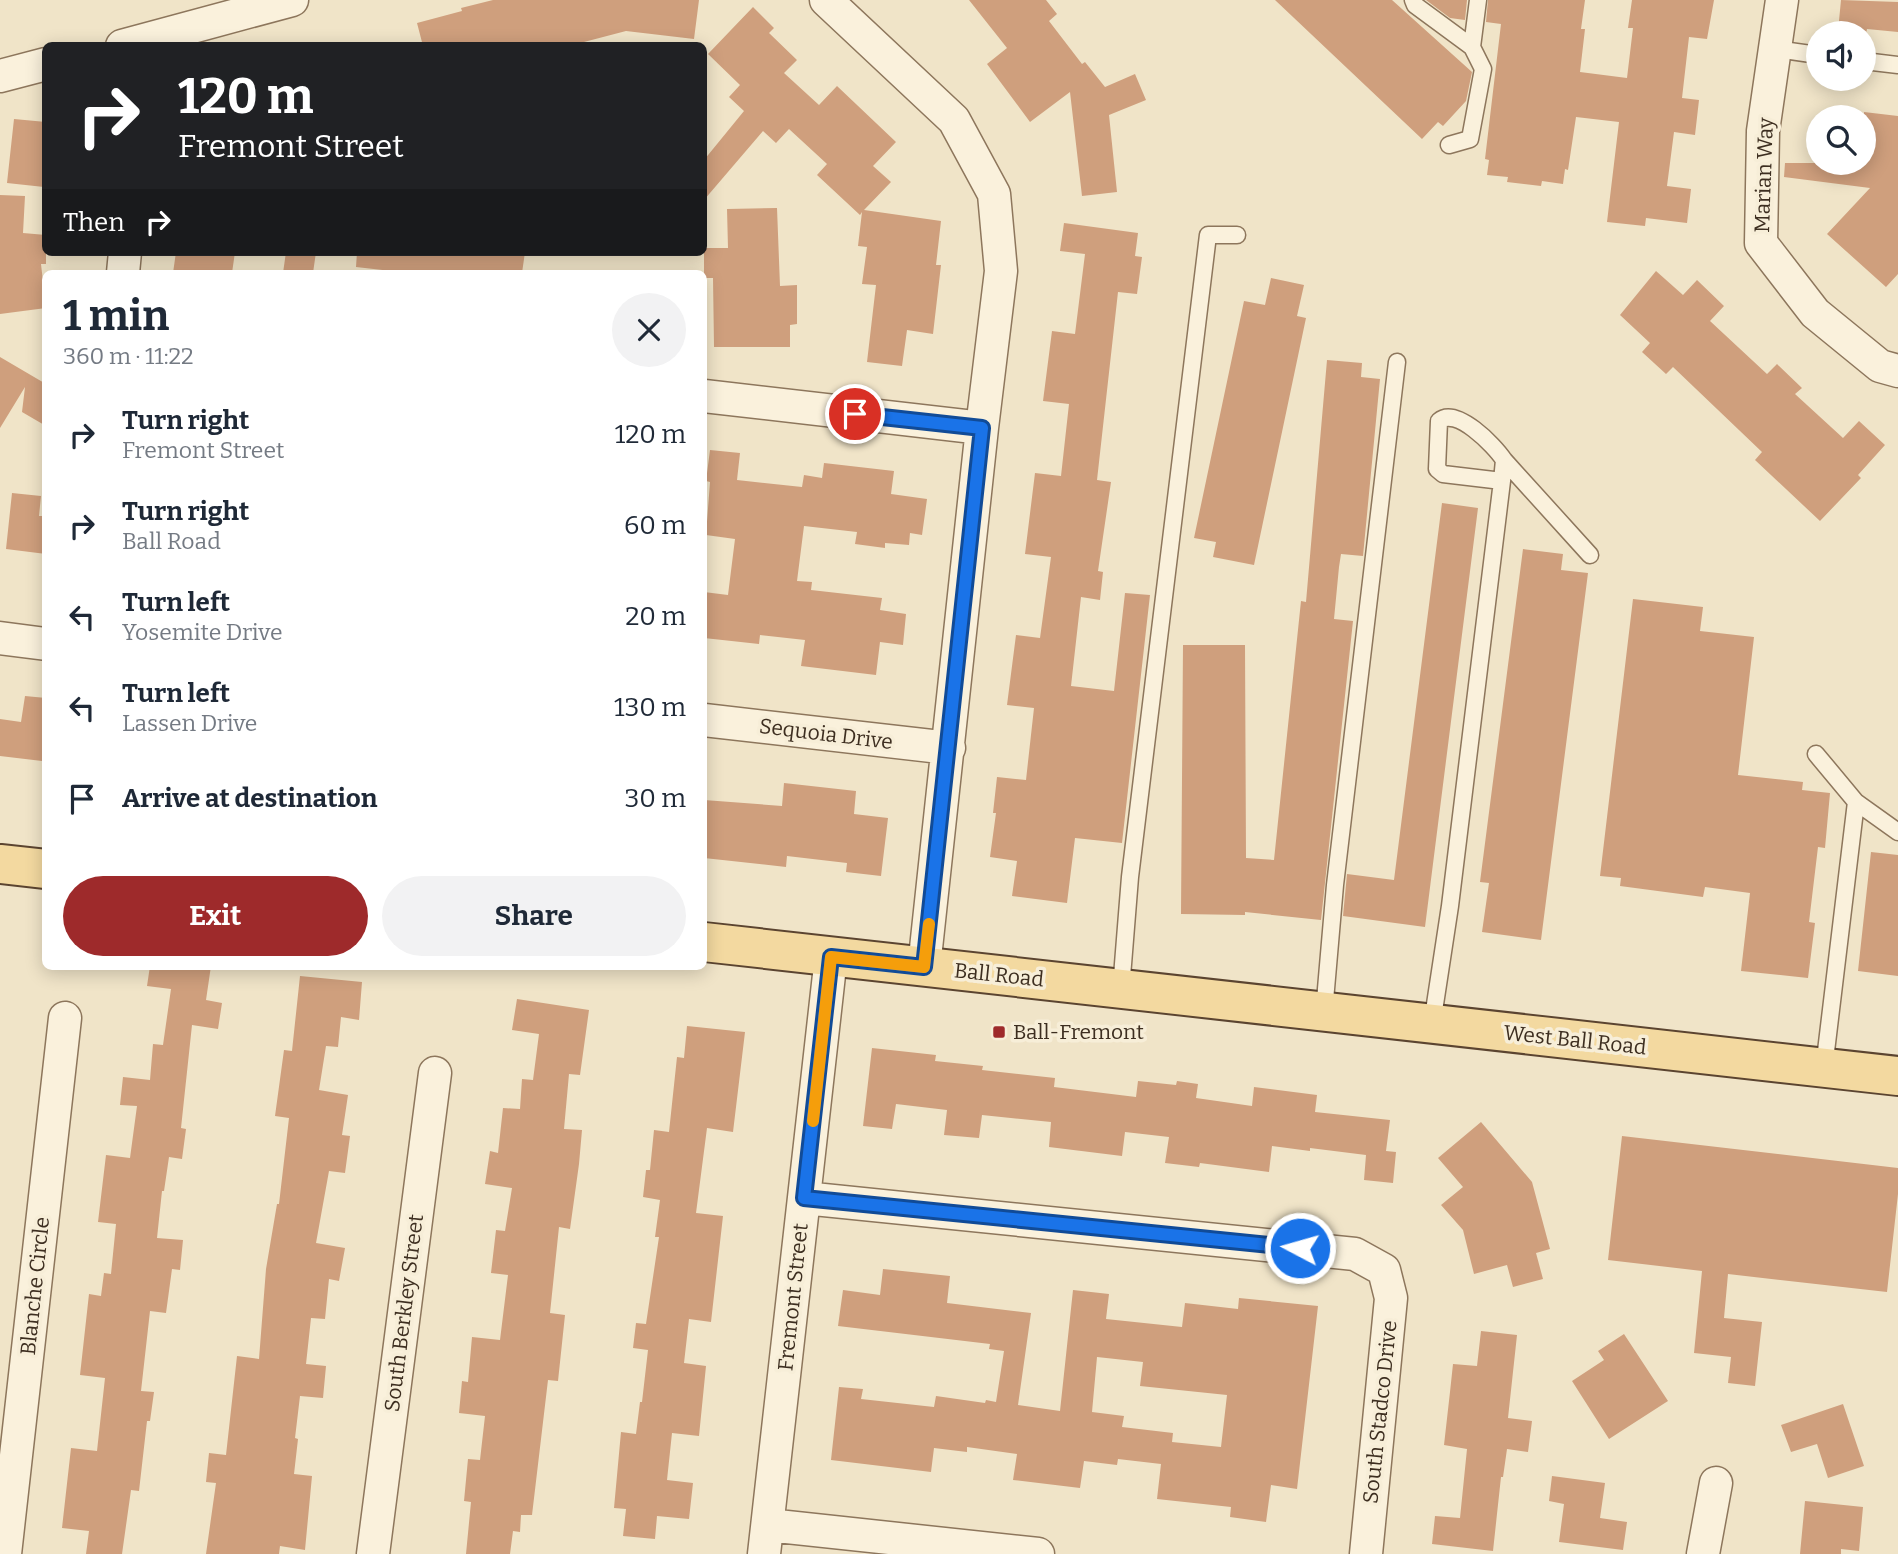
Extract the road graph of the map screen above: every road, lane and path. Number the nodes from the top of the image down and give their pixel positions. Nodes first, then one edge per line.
1 (292, 0) edge
2 (826, 0) edge
3 (1413, 0) edge
4 (1478, 0) edge
5 (1782, 0) edge
6 (143, 42) edge
7 (1472, 47) junction
8 (1776, 49) junction
9 (1806, 53) edge
10 (1876, 62) edge
11 (42, 65) edge
12 (1898, 65) edge
13 (0, 75) edge
14 (1449, 145) dead end
15 (1237, 236) dead end
16 (1397, 362) dead end
17 (1898, 371) edge
18 (707, 396) edge
19 (982, 428) junction
20 (1504, 460) junction
21 (1502, 481) junction
22 (1590, 555) dead end
23 (0, 638) edge
24 (42, 643) edge
25 (707, 720) edge
26 (949, 748) junction
27 (1816, 754) dead end
28 (1856, 802) junction
29 (1898, 832) edge
30 (0, 864) edge
31 (42, 869) edge
32 (707, 943) edge
33 (831, 957) junction
34 (924, 967) junction
35 (1121, 989) junction
36 (1252, 1004) joint
37 (1324, 1012) junction
38 (65, 1018) dead end
39 (1432, 1024) junction
40 (1824, 1068) junction
41 (435, 1073) dead end
42 (1898, 1076) edge
43 (804, 1198) junction
44 (1716, 1483) dead end
45 (766, 1540) edge
46 (5, 1554) edge
47 (373, 1554) edge
48 (1038, 1554) edge
49 (1366, 1554) edge
50 (1703, 1554) edge

1 - 6 street
2 - 19 street
3 - 7 lane
4 - 7 lane
5 - 8 street, Marian Way
7 - 14 lane
8 - 9 lane
8 - 17 street, Marian Way
10 - 12 lane
11 - 13 street
15 - 35 lane
16 - 37 lane
18 - 19 street
19 - 26 street
20 - 21 lane
20 - 21 lane
20 - 22 lane
21 - 39 lane
23 - 24 street
25 - 26 street, Sequoia Drive
26 - 34 street
27 - 28 lane
28 - 29 lane
28 - 40 lane
30 - 31 main road
32 - 33 main road, Ball Road
33 - 34 main road, Ball Road
33 - 43 street, Fremont Street
34 - 35 main road, Ball Road
35 - 36 main road, Ball Road
36 - 37 main road, West Ball Road
37 - 39 main road, West Ball Road
38 - 46 street, Blanche Circle
39 - 40 main road, West Ball Road
40 - 42 main road, West Ball Road
41 - 47 street, South Berkley Street
43 - 45 street, Fremont Street
43 - 49 street, South Stadco Drive
44 - 50 street
45 - 48 street

